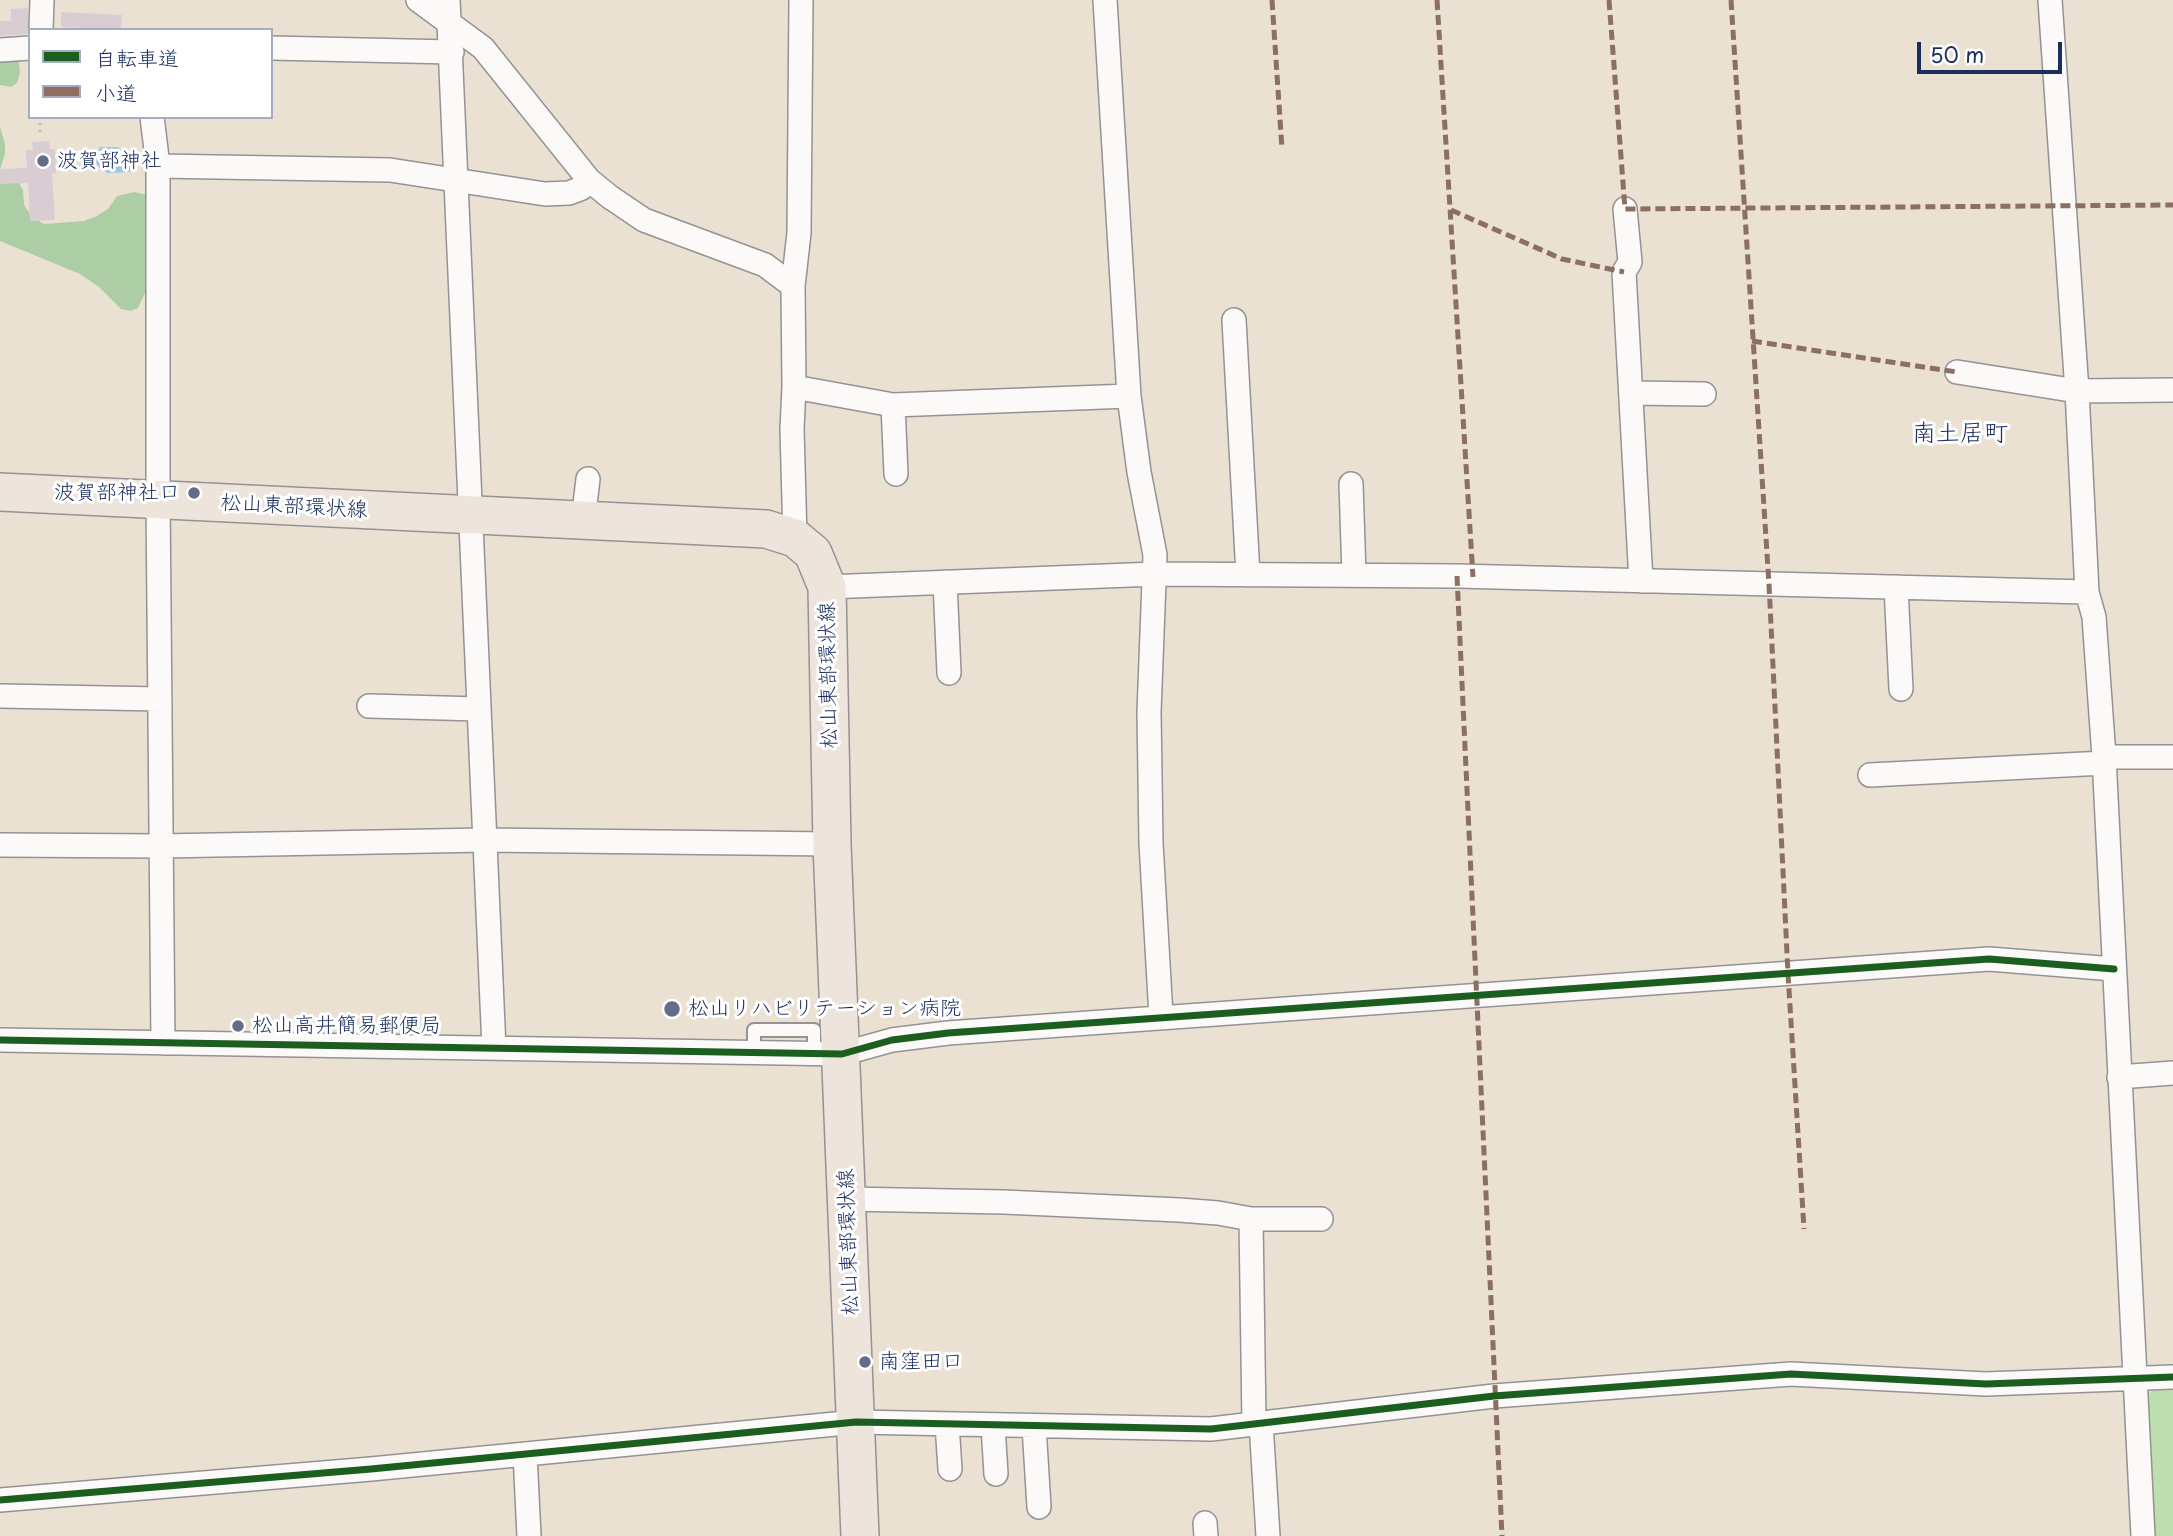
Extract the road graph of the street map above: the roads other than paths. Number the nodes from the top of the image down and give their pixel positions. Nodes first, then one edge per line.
1 (42, 0) edge
2 (418, 0) edge
3 (448, 0) edge
4 (801, 0) edge
5 (1105, 0) edge
6 (2050, 0) edge
7 (451, 25) junction
8 (41, 28) edge
9 (28, 48) edge
10 (273, 48) edge
11 (0, 50) edge
12 (452, 52) junction
13 (152, 119) edge
14 (158, 166) junction
15 (457, 179) junction
16 (589, 180) junction
17 (1625, 209) dead end
18 (793, 286) junction
19 (1234, 320) dead end
20 (1957, 372) dead end
21 (794, 387) junction
22 (2173, 390) edge
23 (2077, 391) junction
24 (1631, 393) junction
25 (1704, 394) dead end
26 (1129, 396) junction
27 (893, 405) junction
28 (896, 474) dead end
29 (587, 480) dead end
30 (1351, 484) dead end
31 (0, 492) edge
32 (158, 500) junction
33 (471, 516) junction
34 (583, 521) junction
35 (795, 538) junction
36 (1154, 574) junction
37 (1248, 575) junction
38 (1354, 575) junction
39 (1641, 581) junction
40 (945, 582) junction
41 (827, 587) junction
42 (1896, 587) junction
43 (2087, 592) junction
44 (949, 673) dead end
45 (1901, 689) dead end
46 (0, 696) edge
47 (160, 699) junction
48 (369, 706) dead end
49 (479, 709) junction
50 (2173, 757) edge
51 (2104, 760) junction
52 (1870, 775) dead end
53 (484, 840) junction
54 (832, 844) junction
55 (0, 845) edge
56 (162, 846) junction
57 (2114, 969) junction
58 (1161, 1016) junction
59 (0, 1040) edge
60 (163, 1043) junction
61 (494, 1048) junction
62 (828, 1054) junction
63 (2173, 1073) edge
64 (2119, 1077) junction
65 (847, 1199) junction
66 (1251, 1219) junction
67 (1321, 1219) dead end
68 (2173, 1377) edge
69 (2136, 1380) junction
70 (856, 1422) junction
71 (1258, 1423) junction
72 (947, 1424) junction
73 (993, 1426) junction
74 (1034, 1426) junction
75 (525, 1454) junction
76 (950, 1469) dead end
77 (996, 1474) dead end
78 (0, 1500) edge
79 (1038, 1507) dead end
80 (529, 1536) edge
81 (860, 1536) edge
82 (1268, 1536) edge
83 (2143, 1536) edge

1 - 8 street
2 - 7 street
3 - 7 street
4 - 18 street
5 - 26 street
6 - 23 street
7 - 12 street
7 - 16 street
9 - 11 street
10 - 12 street
12 - 15 street
13 - 14 street
14 - 15 street
14 - 32 street
15 - 16 street
15 - 33 street
16 - 18 street
17 - 24 street
18 - 21 street
19 - 37 street
20 - 23 street
21 - 27 street
21 - 35 street
22 - 23 street
23 - 43 street
24 - 25 street
24 - 39 street
26 - 27 street
26 - 36 street
27 - 28 street
29 - 34 street
30 - 38 street
31 - 32 main road, 松山東部環状線
32 - 33 main road, 松山東部環状線
32 - 47 street
33 - 34 main road, 松山東部環状線
33 - 49 street
34 - 35 main road, 松山東部環状線
35 - 41 main road, 松山東部環状線
36 - 37 street
36 - 40 street
36 - 58 street
37 - 38 street
38 - 39 street
39 - 42 street
40 - 41 street
40 - 44 street
41 - 54 main road, 松山東部環状線
42 - 43 street
42 - 45 street
43 - 51 street
46 - 47 street
47 - 56 street
48 - 49 street
49 - 53 street
50 - 51 street
51 - 52 street
51 - 57 street
53 - 54 street
53 - 56 street
53 - 61 street
54 - 62 main road, 松山東部環状線
55 - 56 street
56 - 60 street
57 - 58 street
57 - 64 street
58 - 62 street
59 - 60 street
60 - 61 street
61 - 62 street
62 - 65 main road, 松山東部環状線
63 - 64 street
64 - 69 street
65 - 66 street
65 - 70 main road, 松山東部環状線
66 - 67 street
66 - 71 street
68 - 69 street
69 - 71 street
69 - 83 street
70 - 72 street
70 - 75 street
70 - 81 main road, 松山東部環状線
71 - 74 street
71 - 82 street
72 - 73 street
72 - 76 street
73 - 74 street
73 - 77 street
74 - 79 street
75 - 78 street
75 - 80 street

